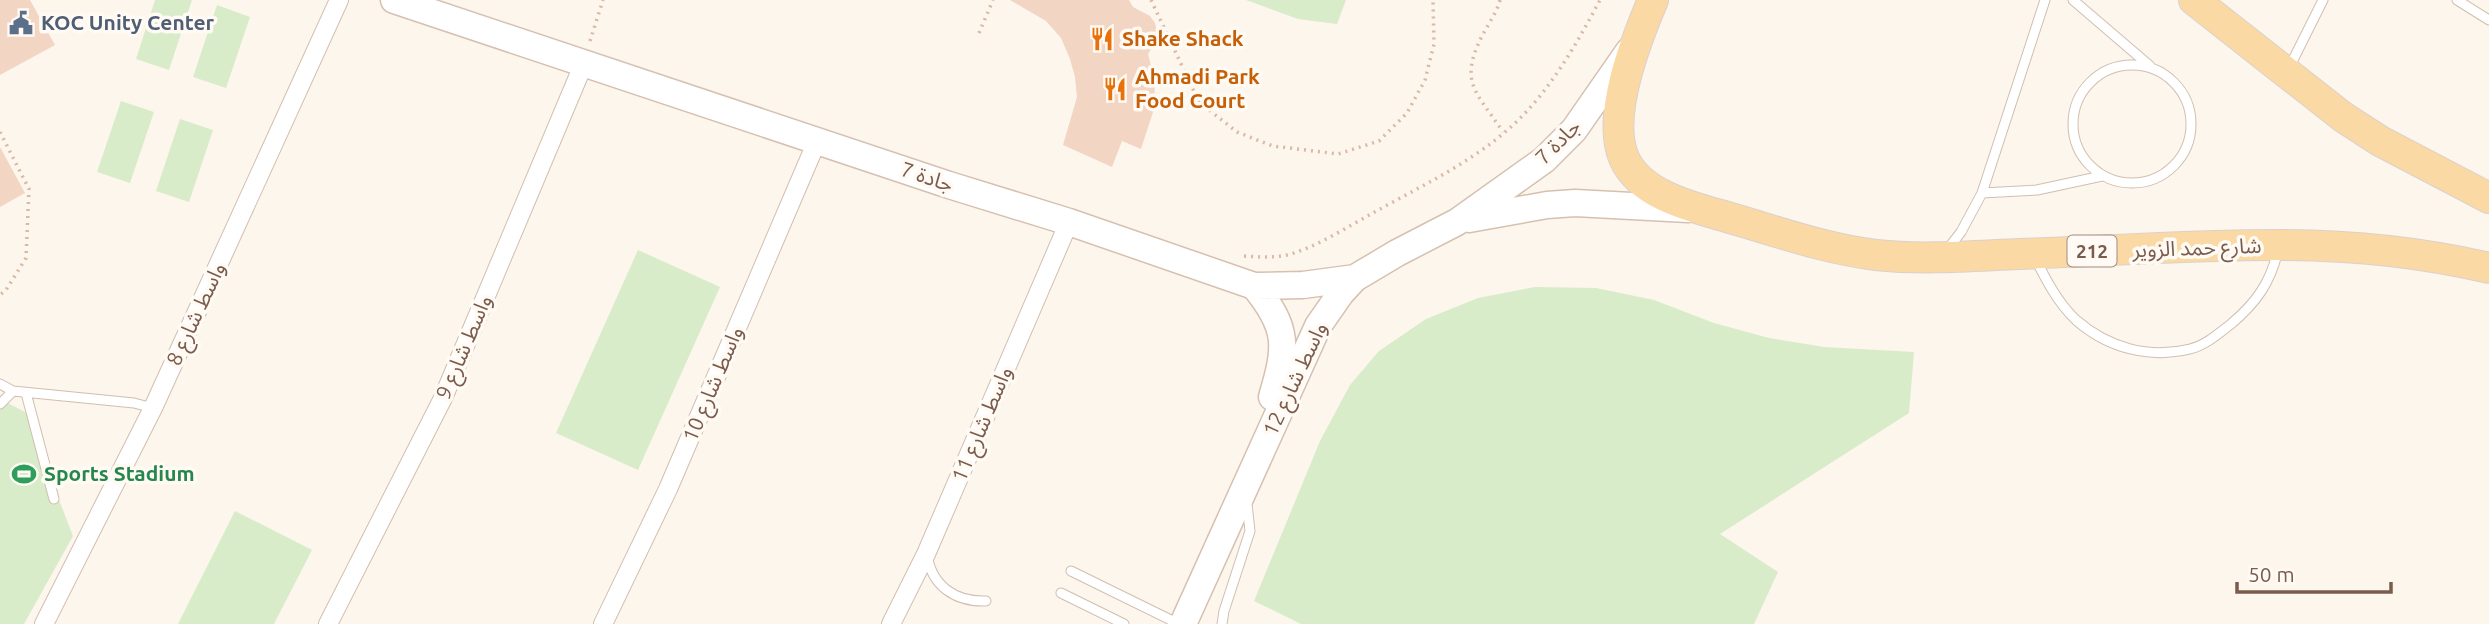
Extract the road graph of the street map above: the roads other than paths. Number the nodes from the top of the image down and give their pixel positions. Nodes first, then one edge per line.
1 (339, 0) edge
2 (394, 0) edge
3 (1653, 0) edge
4 (2045, 0) edge
5 (2073, 0) edge
6 (2194, 0) edge
7 (2323, 0) edge
8 (2458, 0) edge
9 (2489, 20) edge
10 (1636, 40) junction
11 (588, 49) junction
12 (2154, 69) junction
13 (2287, 73) junction
14 (817, 141) junction
15 (2102, 176) junction
16 (1982, 192) junction
17 (2489, 198) edge
18 (1699, 209) junction
19 (1069, 222) junction
20 (1457, 222) junction
21 (2278, 245) junction
22 (2032, 253) junction
23 (1942, 257) junction
24 (2489, 268) edge
25 (1355, 278) junction
26 (1254, 286) junction
27 (0, 384) edge
28 (13, 391) junction
29 (26, 393) junction
30 (0, 404) edge
31 (153, 408) junction
32 (1245, 486) junction
33 (54, 499) dead end
34 (926, 554) junction
35 (1071, 571) dead end
36 (1061, 593) dead end
37 (986, 601) dead end
38 (44, 624) edge
39 (328, 624) edge
40 (603, 624) edge
41 (891, 624) edge
42 (1124, 624) edge
43 (1181, 624) edge
44 (1223, 624) edge

1 - 31 street, واسط شارع 8
2 - 11 main road, جادة 7
3 - 10 main road, 212
4 - 16 lane
5 - 12 lane
6 - 13 main road
7 - 13 lane
8 - 9 lane
10 - 18 main road, 212
10 - 20 main road, جادة 7
11 - 14 main road, جادة 7
11 - 39 street, واسط شارع 9
12 - 15 lane
12 - 15 lane
13 - 17 main road
14 - 19 main road, جادة 7
14 - 40 street, واسط شارع 10
15 - 16 lane
16 - 23 lane
18 - 20 main road, جادة 7
18 - 23 main road, شارع حمد الزوير / 212
19 - 26 main road, جادة 7
19 - 34 street, واسط شارع 11
20 - 25 main road, جادة 7
21 - 22 main road, شارع حمد الزوير / 212
21 - 22 lane
21 - 24 main road, شارع حمد الزوير / 212
22 - 23 main road, شارع حمد الزوير / 212
25 - 26 main road, جادة 7
25 - 32 main road, واسط شارع 12
26 - 32 main road, واسط شارع 12
27 - 28 lane
28 - 29 lane
28 - 30 lane
29 - 31 lane
29 - 33 lane
31 - 38 street, واسط شارع 8
32 - 43 main road, واسط شارع 12
32 - 44 lane
34 - 37 lane
34 - 41 street, واسط شارع 11
35 - 43 lane
36 - 42 lane

